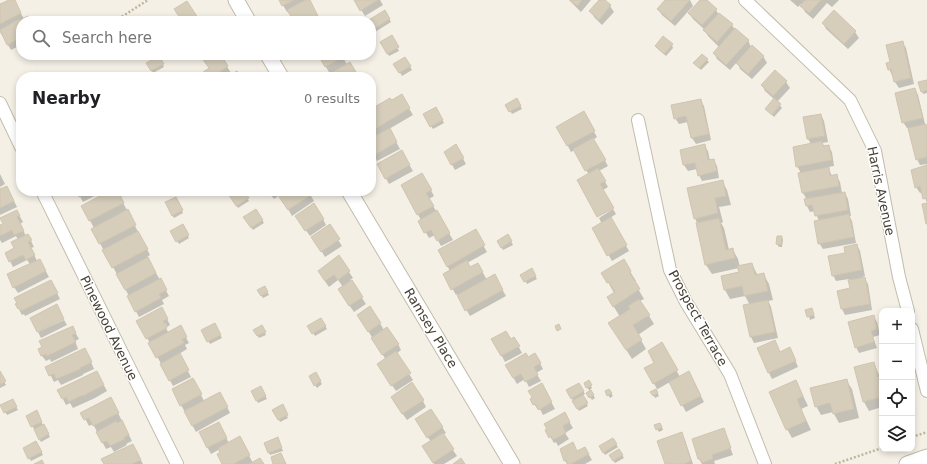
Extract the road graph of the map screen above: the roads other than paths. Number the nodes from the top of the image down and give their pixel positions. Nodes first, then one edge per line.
1 (236, 0) edge
2 (744, 0) edge
3 (245, 16) edge
4 (271, 60) edge
5 (278, 72) edge
6 (0, 103) edge
7 (638, 120) dead end
8 (16, 137) edge
9 (44, 196) edge
10 (352, 196) edge
11 (907, 308) edge
12 (915, 341) edge
13 (927, 391) edge
14 (927, 458) edge
15 (177, 464) edge
16 (512, 464) edge
17 (765, 464) edge
18 (907, 464) edge

1 - 3 street
2 - 11 street, Harris Avenue
4 - 5 street
6 - 8 street
7 - 17 street, Prospect Terrace
9 - 15 street, Pinewood Avenue
10 - 16 street, Ramsey Place
12 - 13 street
14 - 18 street

